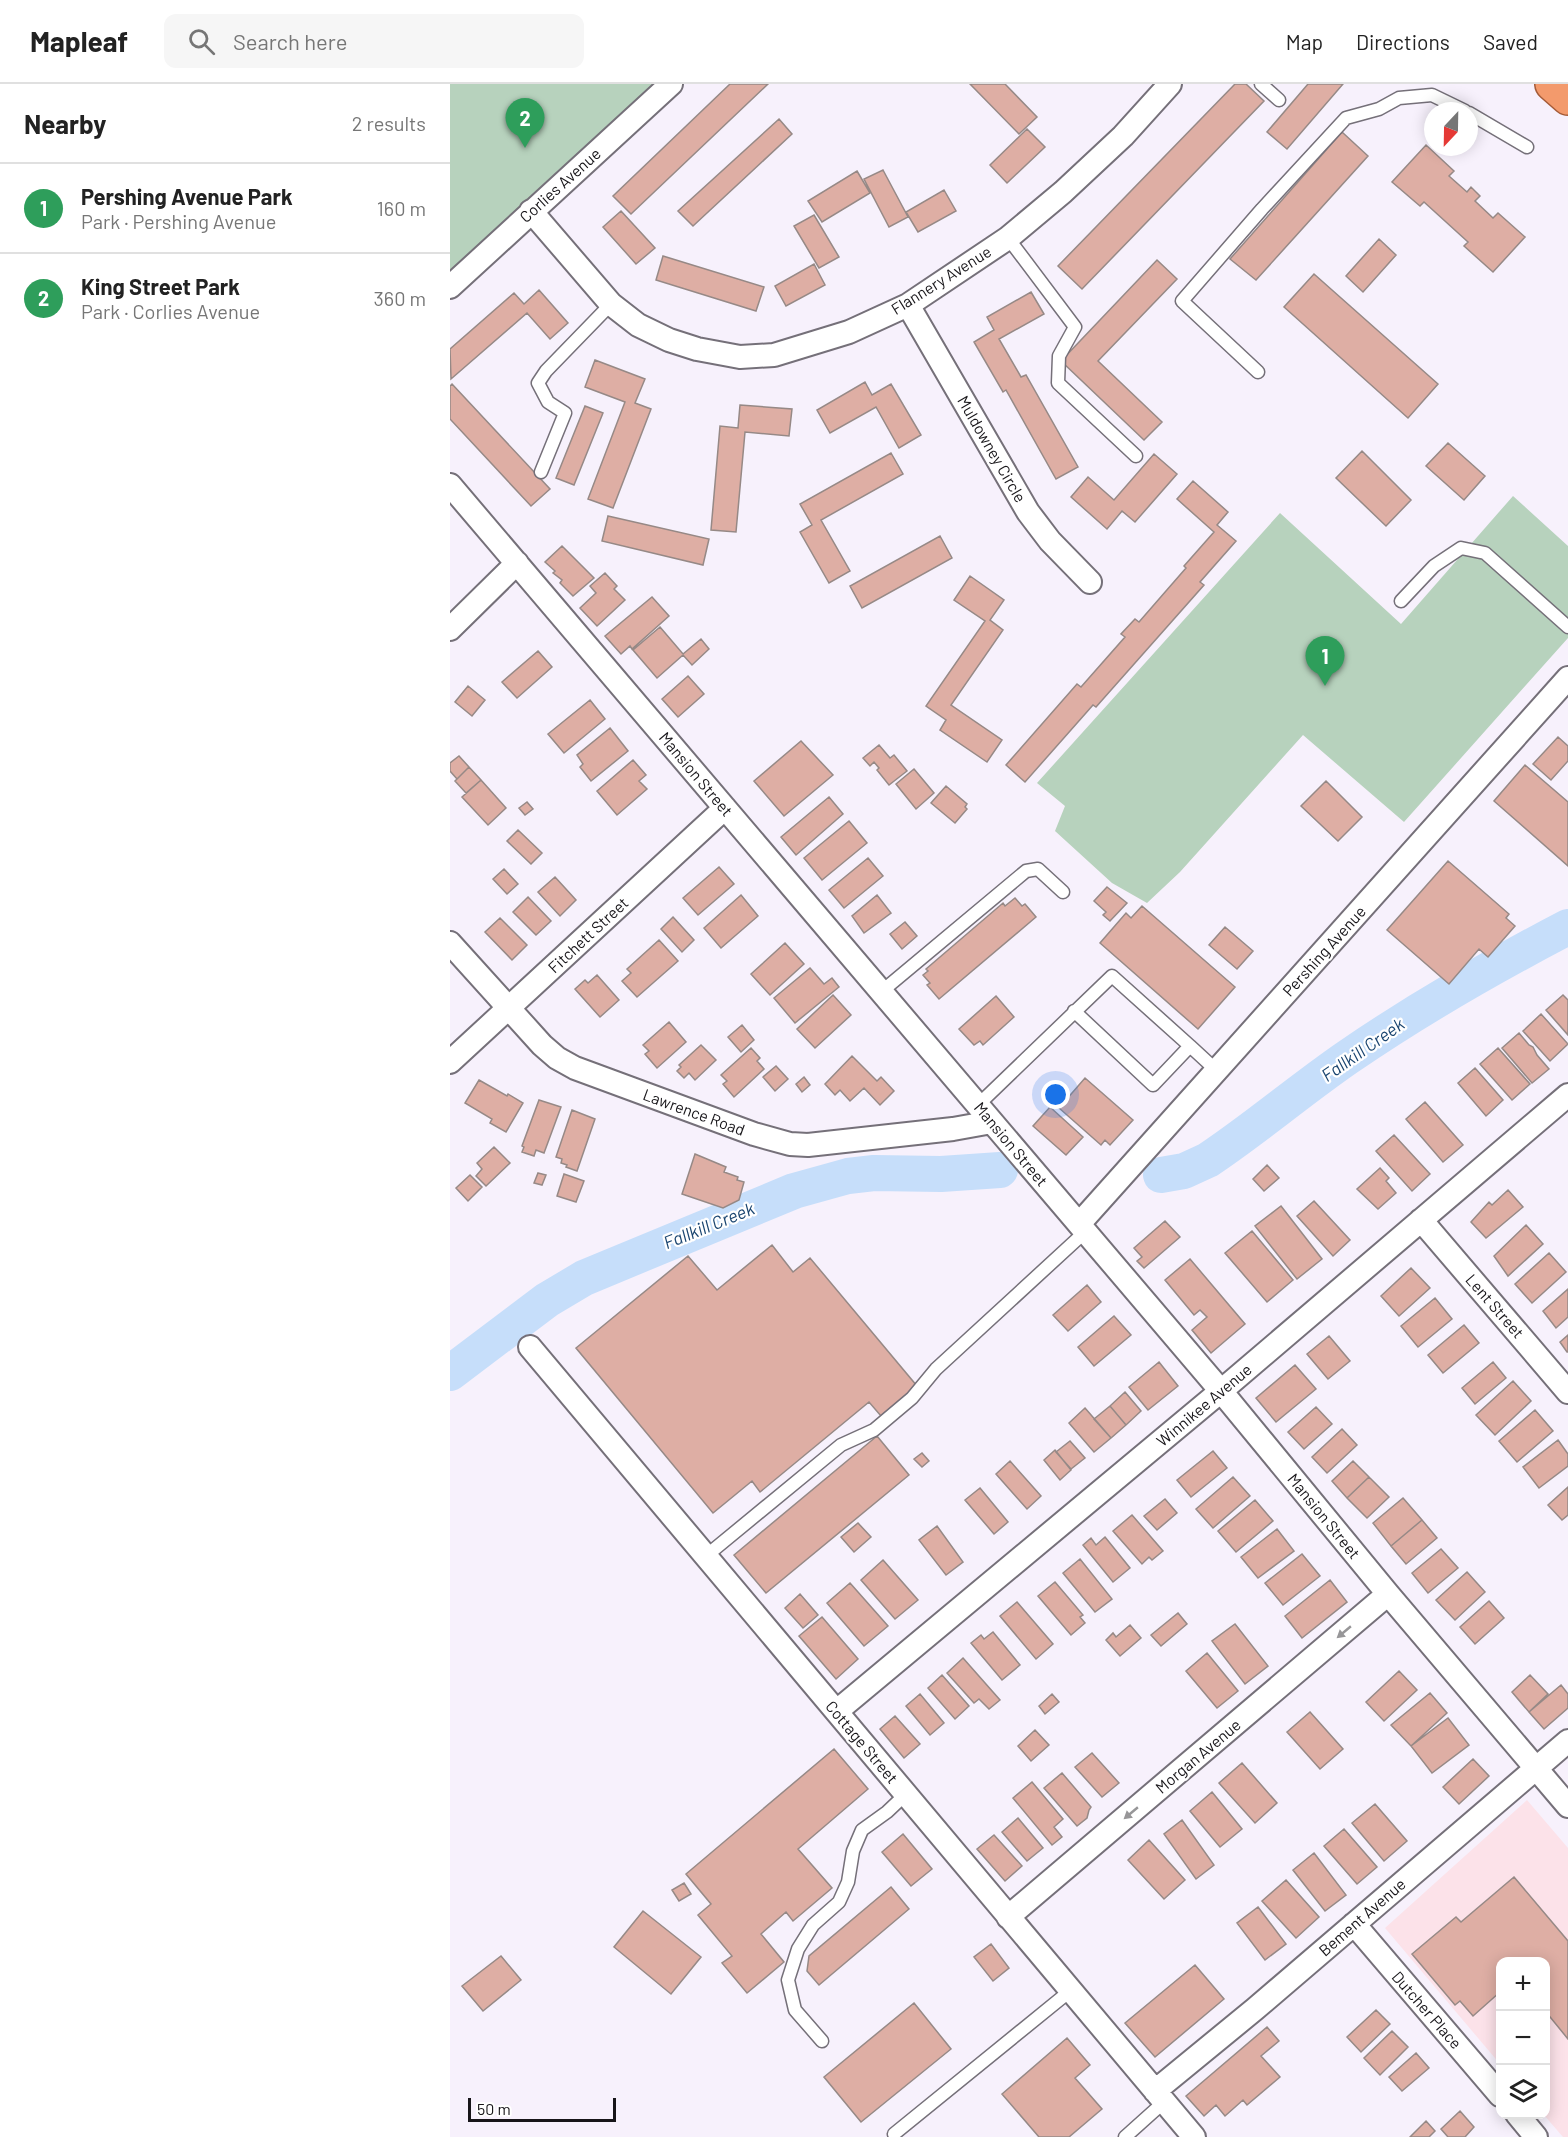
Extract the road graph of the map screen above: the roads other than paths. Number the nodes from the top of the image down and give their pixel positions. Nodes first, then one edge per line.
1 (671, 84) edge
2 (1170, 84) edge
3 (1261, 84) edge
4 (1552, 84) edge
5 (1568, 98) edge
6 (1279, 100) dead end
7 (1446, 102) edge
8 (1478, 118) edge
9 (1527, 147) dead end
10 (531, 211) junction
11 (1008, 237) junction
12 (450, 287) edge
13 (611, 304) junction
14 (908, 305) junction
15 (1258, 372) dead end
16 (1136, 456) dead end
17 (541, 472) dead end
18 (450, 485) edge
19 (517, 563) junction
20 (1090, 582) dead end
21 (1401, 601) dead end
22 (1568, 627) edge
23 (450, 629) edge
24 (1568, 678) edge
25 (725, 808) junction
26 (1064, 892) dead end
27 (450, 943) edge
28 (881, 992) junction
29 (509, 1008) junction
30 (1074, 1011) junction
31 (1190, 1046) junction
32 (450, 1062) edge
33 (1216, 1070) junction
34 (1568, 1095) edge
35 (985, 1114) junction
36 (1421, 1220) junction
37 (1082, 1228) junction
38 (530, 1347) dead end
39 (1221, 1391) junction
40 (1568, 1392) edge
41 (706, 1556) junction
42 (1388, 1594) junction
43 (837, 1711) junction
44 (1568, 1741) edge
45 (1536, 1769) junction
46 (906, 1794) junction
47 (1568, 1806) edge
48 (1008, 1917) junction
49 (1354, 1924) junction
50 (1070, 1991) junction
51 (822, 2041) dead end
52 (1496, 2090) edge
53 (1160, 2097) junction
54 (1520, 2119) edge
55 (894, 2134) dead end
56 (1125, 2137) edge
57 (1194, 2137) edge
58 (1536, 2137) edge

1 - 10 street, Corlies Avenue
2 - 11 street, Flannery Avenue
3 - 6 lane
4 - 5 highway
7 - 15 lane
8 - 9 lane
10 - 12 street, Corlies Avenue
10 - 13 street, Flannery Avenue
11 - 14 street, Flannery Avenue
11 - 16 lane
13 - 14 street, Flannery Avenue
13 - 17 lane
14 - 20 street, Muldowney Circle
18 - 19 street, Mansion Street
19 - 23 street
19 - 25 street, Mansion Street
21 - 22 lane
24 - 33 street, Pershing Avenue
25 - 28 street, Mansion Street
25 - 29 street, Fitchett Street
26 - 28 lane
27 - 29 street, Lawrence Road
28 - 35 street, Mansion Street
29 - 32 street, Fitchett Street
29 - 35 street, Lawrence Road
30 - 31 lane
30 - 31 lane
30 - 35 lane
31 - 33 lane
33 - 37 street, Pershing Avenue
34 - 36 street, Winnikee Avenue
35 - 37 street, Mansion Street
36 - 39 street, Winnikee Avenue
36 - 40 street, Lent Street
37 - 39 street, Mansion Street
37 - 41 lane
38 - 41 street, Cottage Street
39 - 42 street, Mansion Street
39 - 43 street, Winnikee Avenue
41 - 43 street, Cottage Street
42 - 45 street, Mansion Street
42 -> 48 street, Morgan Avenue
43 - 46 street, Cottage Street
44 - 45 street, Bement Avenue
45 - 47 street, Mansion Street
45 - 49 street, Bement Avenue
46 - 48 street, Cottage Street
46 - 51 lane
48 - 50 street, Cottage Street
49 - 52 street, Dutcher Place
49 - 53 street, Bement Avenue
50 - 53 street, Cottage Street
50 - 55 lane
53 - 56 lane
53 - 57 street, Cottage Street
54 - 58 street

